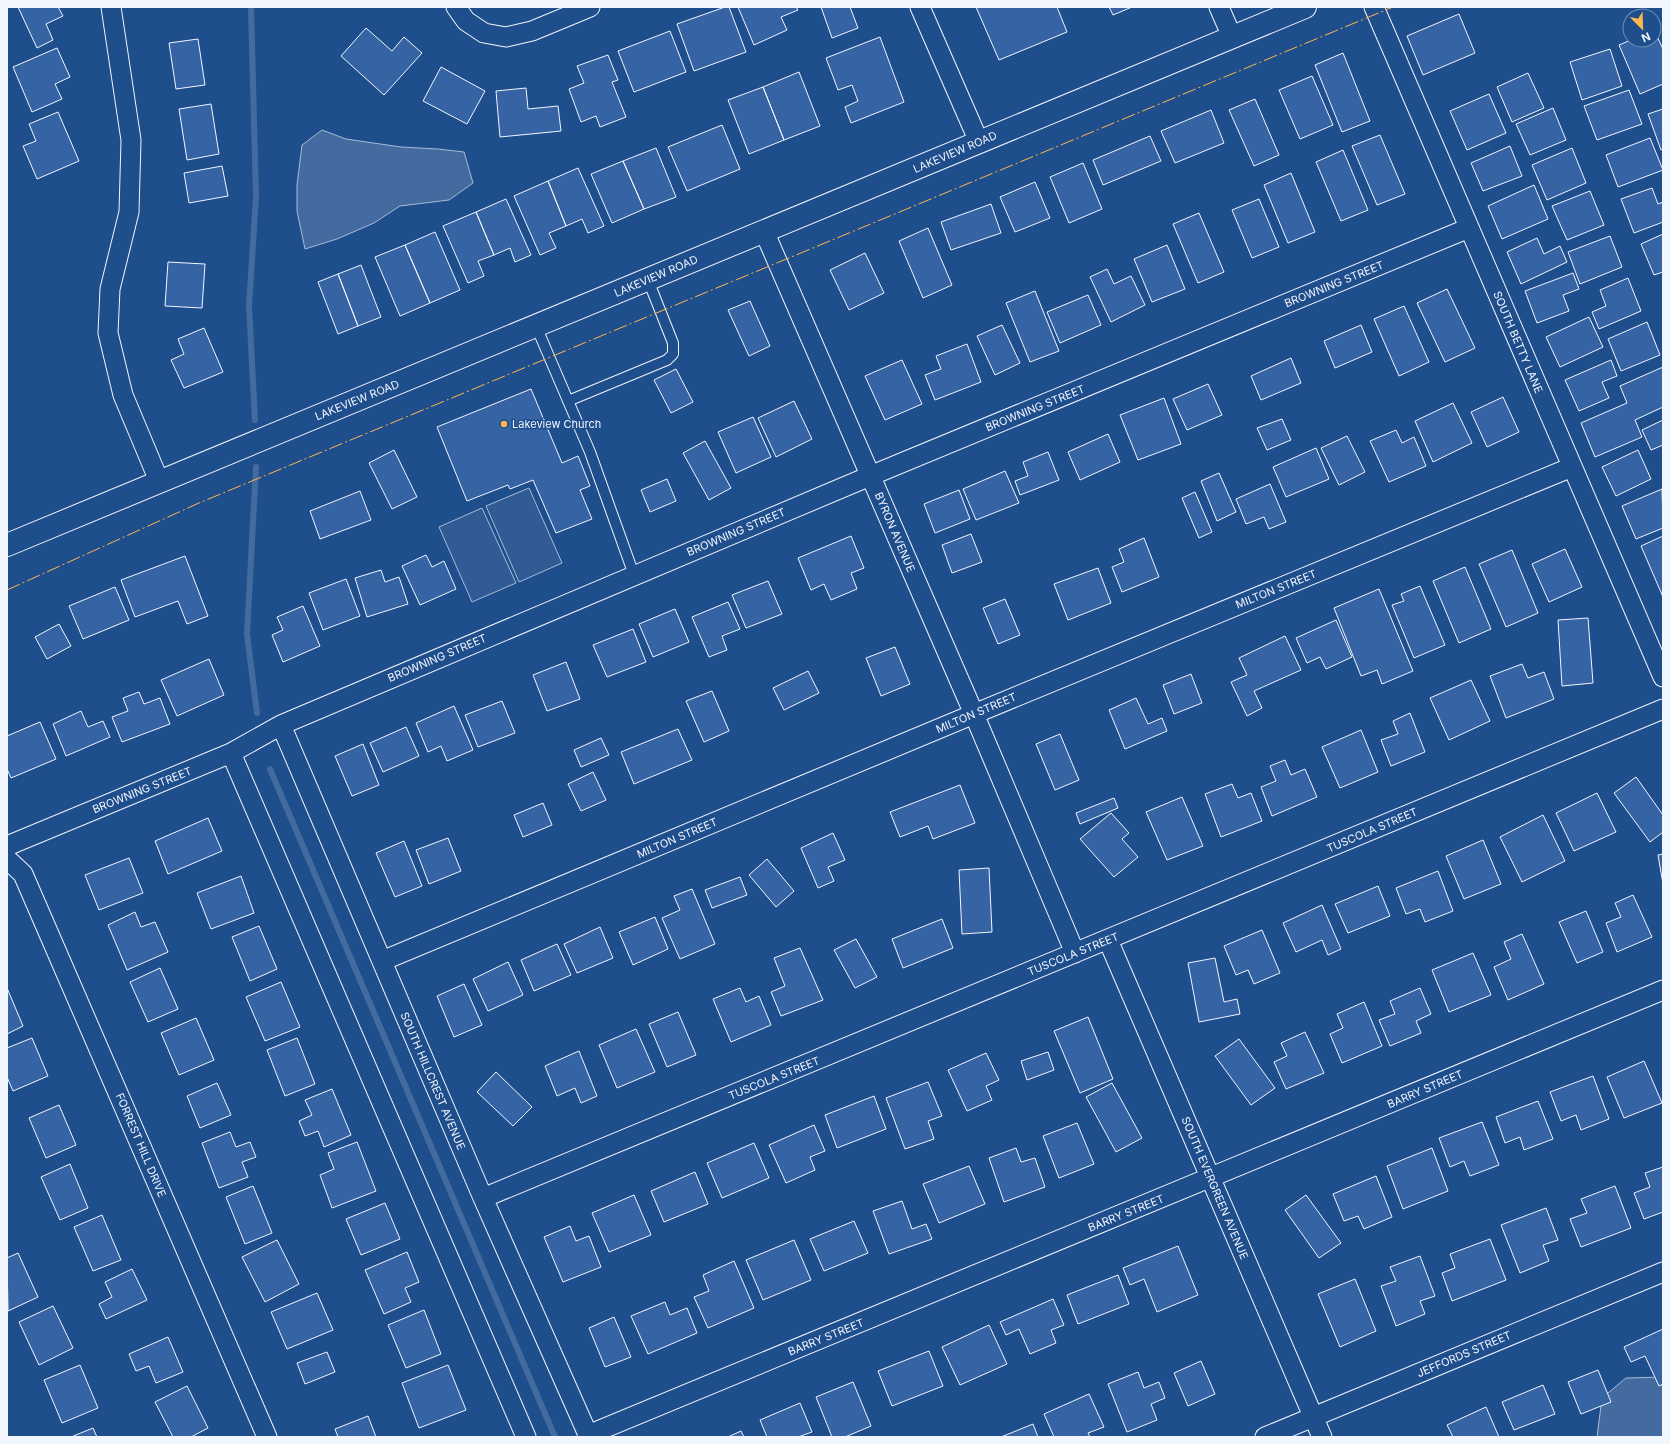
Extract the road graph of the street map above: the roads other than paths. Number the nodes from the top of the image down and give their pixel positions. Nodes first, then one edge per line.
1 (111, 7) edge
2 (456, 7) edge
3 (590, 7) edge
4 (920, 7) edge
5 (1219, 7) edge
6 (1305, 7) edge
7 (1374, 7) edge
8 (1232, 37) junction
9 (980, 142) junction
10 (1469, 228) junction
11 (764, 232) junction
12 (648, 280) junction
13 (536, 326) junction
14 (568, 401) junction
15 (1572, 467) junction
16 (870, 476) junction
17 (159, 481) junction
18 (7, 545) edge
19 (634, 575) junction
20 (1663, 677) edge
21 (1663, 709) edge
22 (974, 714) junction
23 (281, 725) junction
24 (232, 753) junction
25 (7, 846) edge
26 (7, 859) edge
27 (1108, 940) junction
28 (1075, 953) junction
29 (382, 962) junction
30 (1663, 990) edge
31 (1211, 1178) junction
32 (483, 1198) junction
33 (1663, 1272) edge
34 (1314, 1416) junction
35 (589, 1436) edge
36 (266, 1437) edge
37 (526, 1437) edge
38 (1265, 1437) edge
39 (1322, 1437) edge

1 - 17 street
2 - 3 street
4 - 9 street
5 - 8 street
6 - 8 street, LAKEVIEW ROAD
7 - 10 street, SOUTH BETTY LANE
8 - 9 street, LAKEVIEW ROAD
9 - 11 street, LAKEVIEW ROAD
10 - 15 street, SOUTH BETTY LANE
10 - 16 street, BROWNING STREET
11 - 12 street, LAKEVIEW ROAD
11 - 16 street, BYRON AVENUE
12 - 13 street, LAKEVIEW ROAD
12 - 14 lane
13 - 14 lane
13 - 17 street, LAKEVIEW ROAD
14 - 19 lane
15 - 20 street, SOUTH BETTY LANE
15 - 22 street, MILTON STREET
16 - 19 street, BROWNING STREET
16 - 22 street, BYRON AVENUE
17 - 18 street, LAKEVIEW ROAD
19 - 23 street, BROWNING STREET
21 - 27 street, TUSCOLA STREET
22 - 28 street, BYRON AVENUE
22 - 29 street, MILTON STREET
23 - 24 street, BROWNING STREET
23 - 29 street, SOUTH HILLCREST AVENUE
24 - 25 street, BROWNING STREET
24 - 37 street
26 - 36 street, FORREST HILL DRIVE
27 - 28 street, TUSCOLA STREET
27 - 31 street, SOUTH EVERGREEN AVENUE
28 - 32 street, TUSCOLA STREET
29 - 32 street, SOUTH HILLCREST AVENUE
30 - 31 street, BARRY STREET
31 - 34 street, SOUTH EVERGREEN AVENUE
31 - 35 street, BARRY STREET
32 - 35 street, SOUTH HILLCREST AVENUE
33 - 34 street, JEFFORDS STREET
34 - 38 street, JEFFORDS STREET
34 - 39 street, SOUTH EVERGREEN AVENUE

